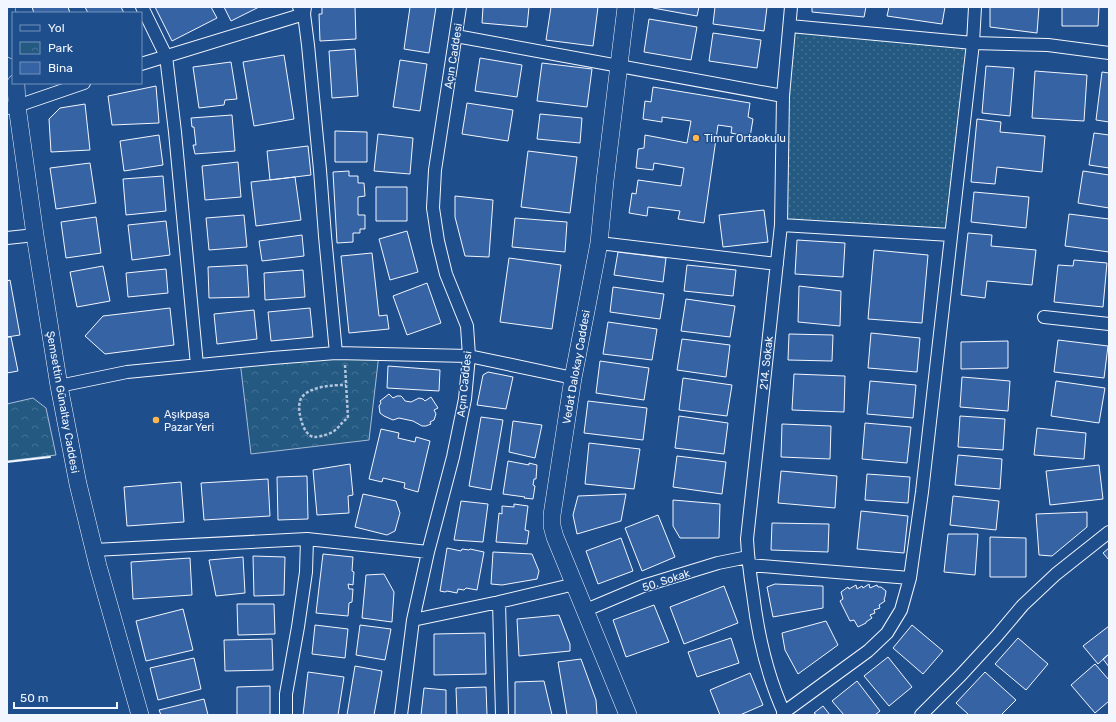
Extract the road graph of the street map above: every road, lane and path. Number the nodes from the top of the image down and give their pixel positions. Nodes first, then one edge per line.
1 (142, 7) edge
2 (460, 7) edge
3 (626, 7) edge
4 (791, 7) edge
5 (975, 7) edge
6 (303, 9) edge
7 (7, 11) edge
8 (790, 26) junction
9 (456, 36) junction
10 (973, 43) junction
11 (12, 44) edge
12 (1109, 53) edge
13 (166, 56) junction
14 (142, 64) edge
15 (619, 66) junction
16 (16, 84) edge
17 (81, 84) edge
18 (783, 96) junction
19 (12, 107) edge
20 (781, 225) junction
21 (35, 235) junction
22 (951, 235) junction
23 (7, 238) edge
24 (599, 243) junction
25 (777, 264) junction
26 (1044, 317) dead end
27 (1109, 324) edge
28 (340, 353) junction
29 (469, 356) junction
30 (197, 365) junction
31 (573, 378) junction
32 (346, 385) junction
33 (59, 386) junction
34 (1109, 532) edge
35 (307, 539) junction
36 (94, 550) junction
37 (428, 552) junction
38 (748, 561) junction
39 (910, 578) junction
40 (575, 584) junction
41 (499, 602) junction
42 (586, 610) junction
43 (413, 620) junction
44 (784, 714) edge
45 (140, 715) edge
46 (286, 715) edge
47 (401, 715) edge
48 (502, 715) edge
49 (628, 715) edge
50 (921, 715) edge

1 - 13 street
2 - 9 street, Açın Caddesi
3 - 15 street, Vedat Dalokay Caddesi
4 - 8 street, 214. Sokak
5 - 10 street
6 - 13 street
6 - 28 street
7 - 11 street
8 - 10 street
8 - 18 street, 214. Sokak
9 - 15 street
9 - 29 street, Açın Caddesi
10 - 12 street
10 - 22 street
13 - 14 street
13 - 30 street
15 - 18 street
15 - 24 street, Vedat Dalokay Caddesi
16 - 19 street, Şemsettin Günaltay Caddesi
17 - 19 street
18 - 20 street, 214. Sokak
19 - 21 street, Şemsettin Günaltay Caddesi
20 - 22 street
20 - 25 street, 214. Sokak
21 - 23 street
21 - 33 street, Şemsettin Günaltay Caddesi
22 - 39 street
24 - 25 street
24 - 31 street, Vedat Dalokay Caddesi
25 - 38 street, 214. Sokak
26 - 27 street
28 - 29 street
28 - 30 street
28 - 32 path
29 - 31 street
29 - 37 street, Açın Caddesi
30 - 33 street
31 - 40 street, Vedat Dalokay Caddesi
32 - 32 path
33 - 36 street, Şemsettin Günaltay Caddesi
34 - 50 street
35 - 36 street
35 - 37 street
35 - 46 street
36 - 45 street, Şemsettin Günaltay Caddesi
37 - 43 street, Açın Caddesi
38 - 39 street, 50. Sokak
38 - 42 street, 50. Sokak
38 - 44 street, 214. Sokak
39 - 44 street
40 - 41 street
40 - 42 street, Vedat Dalokay Caddesi
41 - 43 street
41 - 48 street
42 - 49 street, Vedat Dalokay Caddesi
43 - 47 street, Açın Caddesi

